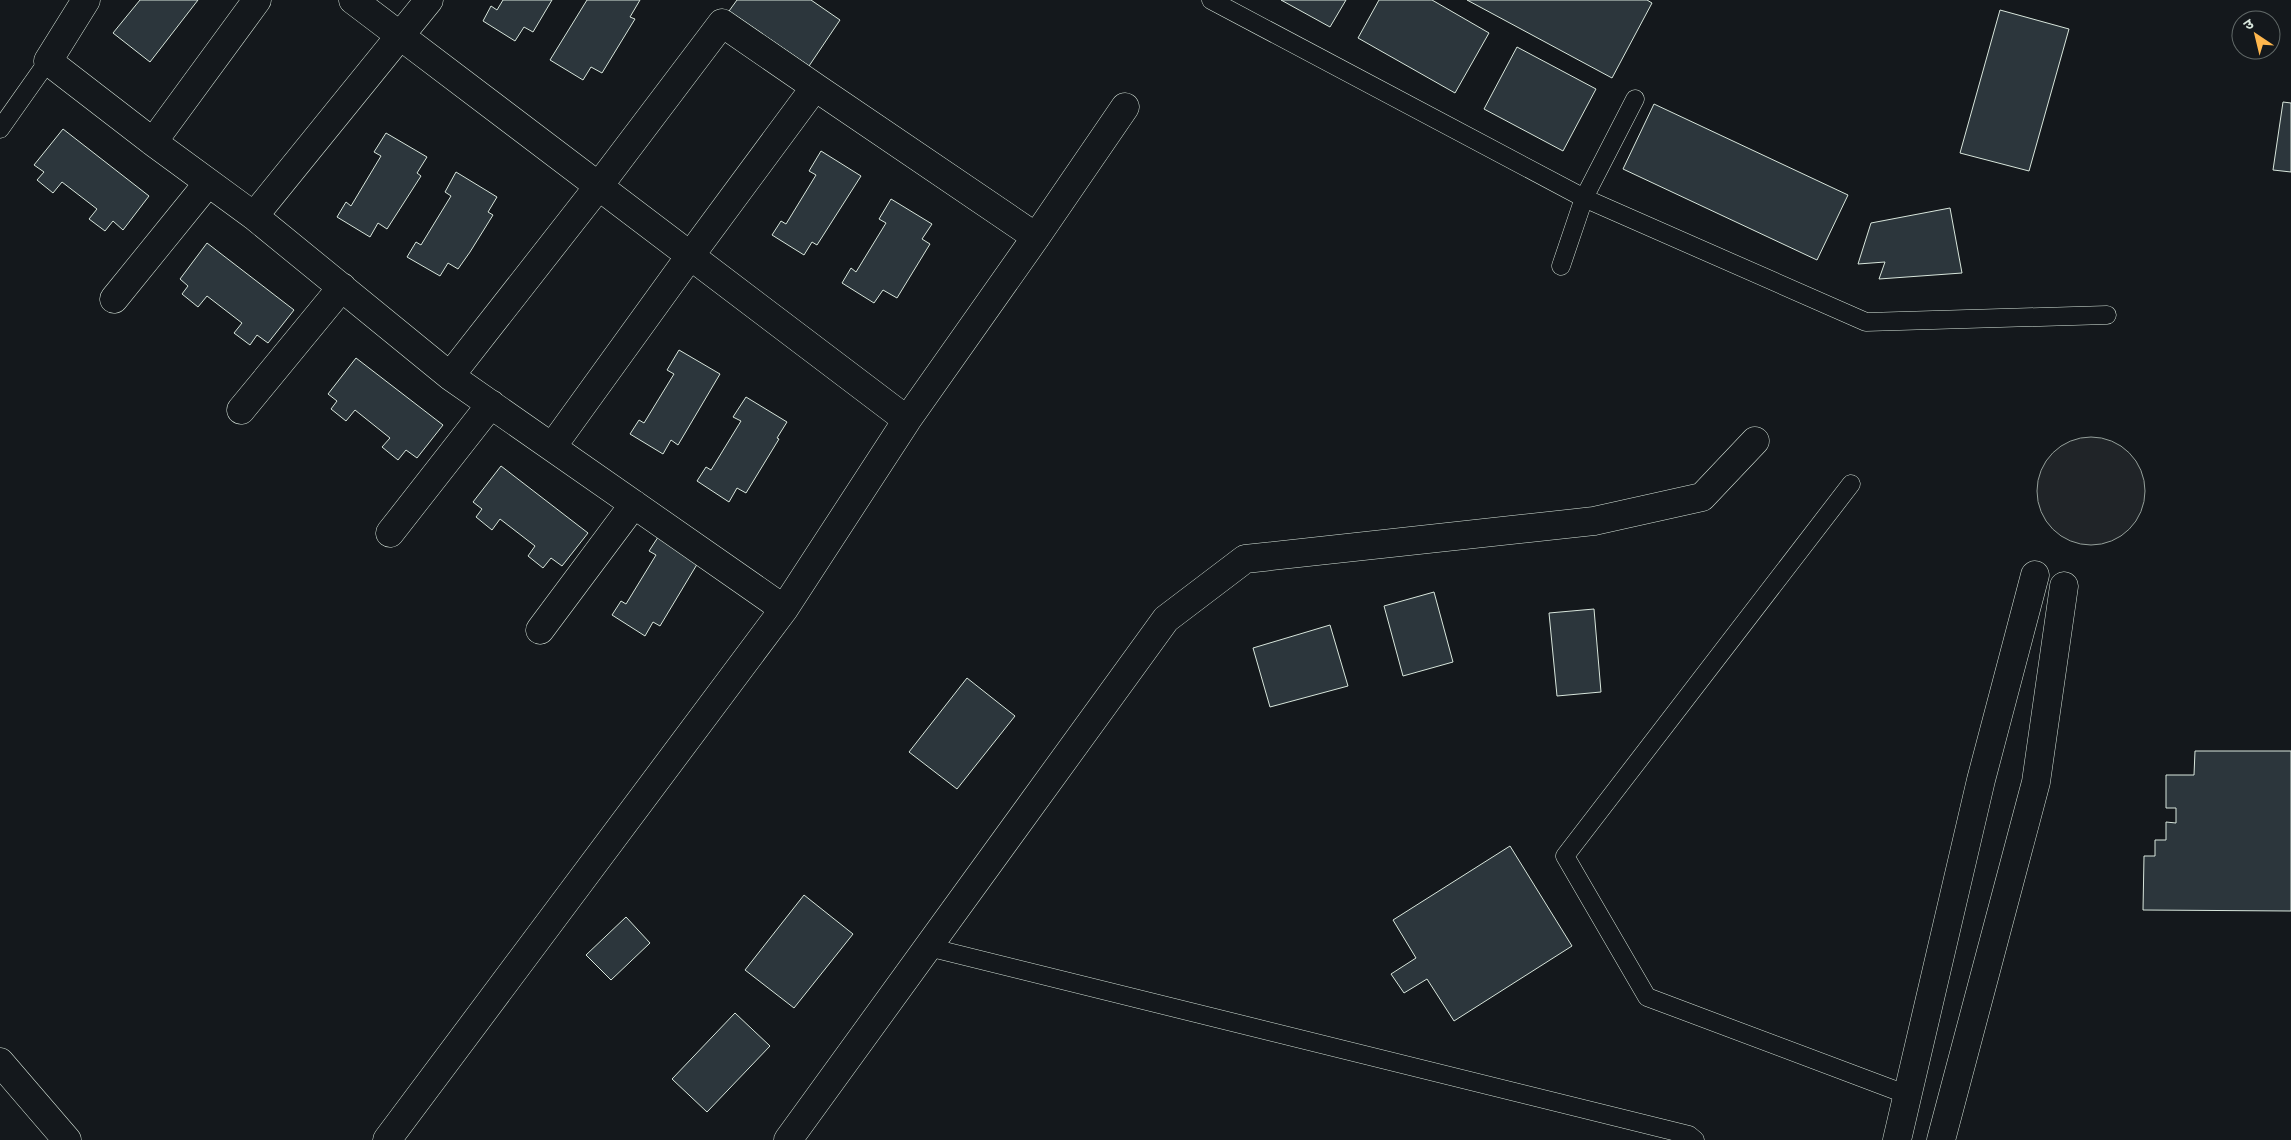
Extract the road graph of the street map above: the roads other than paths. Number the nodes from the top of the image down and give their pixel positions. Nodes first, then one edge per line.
1 (86, 0) edge
2 (256, 0) edge
3 (354, 0) edge
4 (429, 0) edge
5 (1210, 0) edge
6 (400, 37) junction
7 (48, 61) junction
8 (815, 88) junction
9 (1635, 99) dead end
10 (1125, 107) dead end
11 (0, 129) edge
12 (153, 142) junction
13 (208, 183) junction
14 (598, 186) junction
15 (1584, 198) junction
16 (254, 216) junction
17 (1036, 237) junction
18 (690, 256) junction
19 (1561, 266) dead end
20 (342, 287) junction
21 (114, 299) dead end
22 (2107, 314) dead end
23 (450, 376) junction
24 (490, 404) junction
25 (241, 410) dead end
26 (907, 420) junction
27 (1755, 441) dead end
28 (552, 447) junction
29 (1851, 484) dead end
30 (634, 504) junction
31 (390, 533) dead end
32 (2034, 575) dead end
33 (2064, 586) dead end
34 (784, 609) junction
35 (540, 630) dead end
36 (928, 947) junction
37 (0, 1062) edge
38 (1908, 1095) junction
39 (67, 1140) edge
40 (387, 1140) edge
41 (788, 1140) edge
42 (1695, 1140) edge
43 (1897, 1140) edge
44 (1941, 1140) edge

1 - 7 street
2 - 12 street
3 - 6 street
4 - 6 street
5 - 15 lane
6 - 14 street
6 - 16 street
7 - 11 lane
7 - 12 street
8 - 14 street
8 - 17 street
8 - 18 street
9 - 15 lane
10 - 17 street
12 - 13 street
13 - 16 street
13 - 21 street
14 - 18 street
14 - 23 street
15 - 19 lane
15 - 22 lane
16 - 20 street
17 - 26 street
18 - 26 street
18 - 28 street
20 - 23 street
20 - 25 street
23 - 24 street
24 - 28 street
24 - 31 street
26 - 34 street
27 - 36 street
28 - 30 street
29 - 38 lane
30 - 34 street
30 - 35 street
32 - 38 street
33 - 44 street
34 - 40 street
36 - 41 street
36 - 42 lane
37 - 39 street
38 - 43 street

